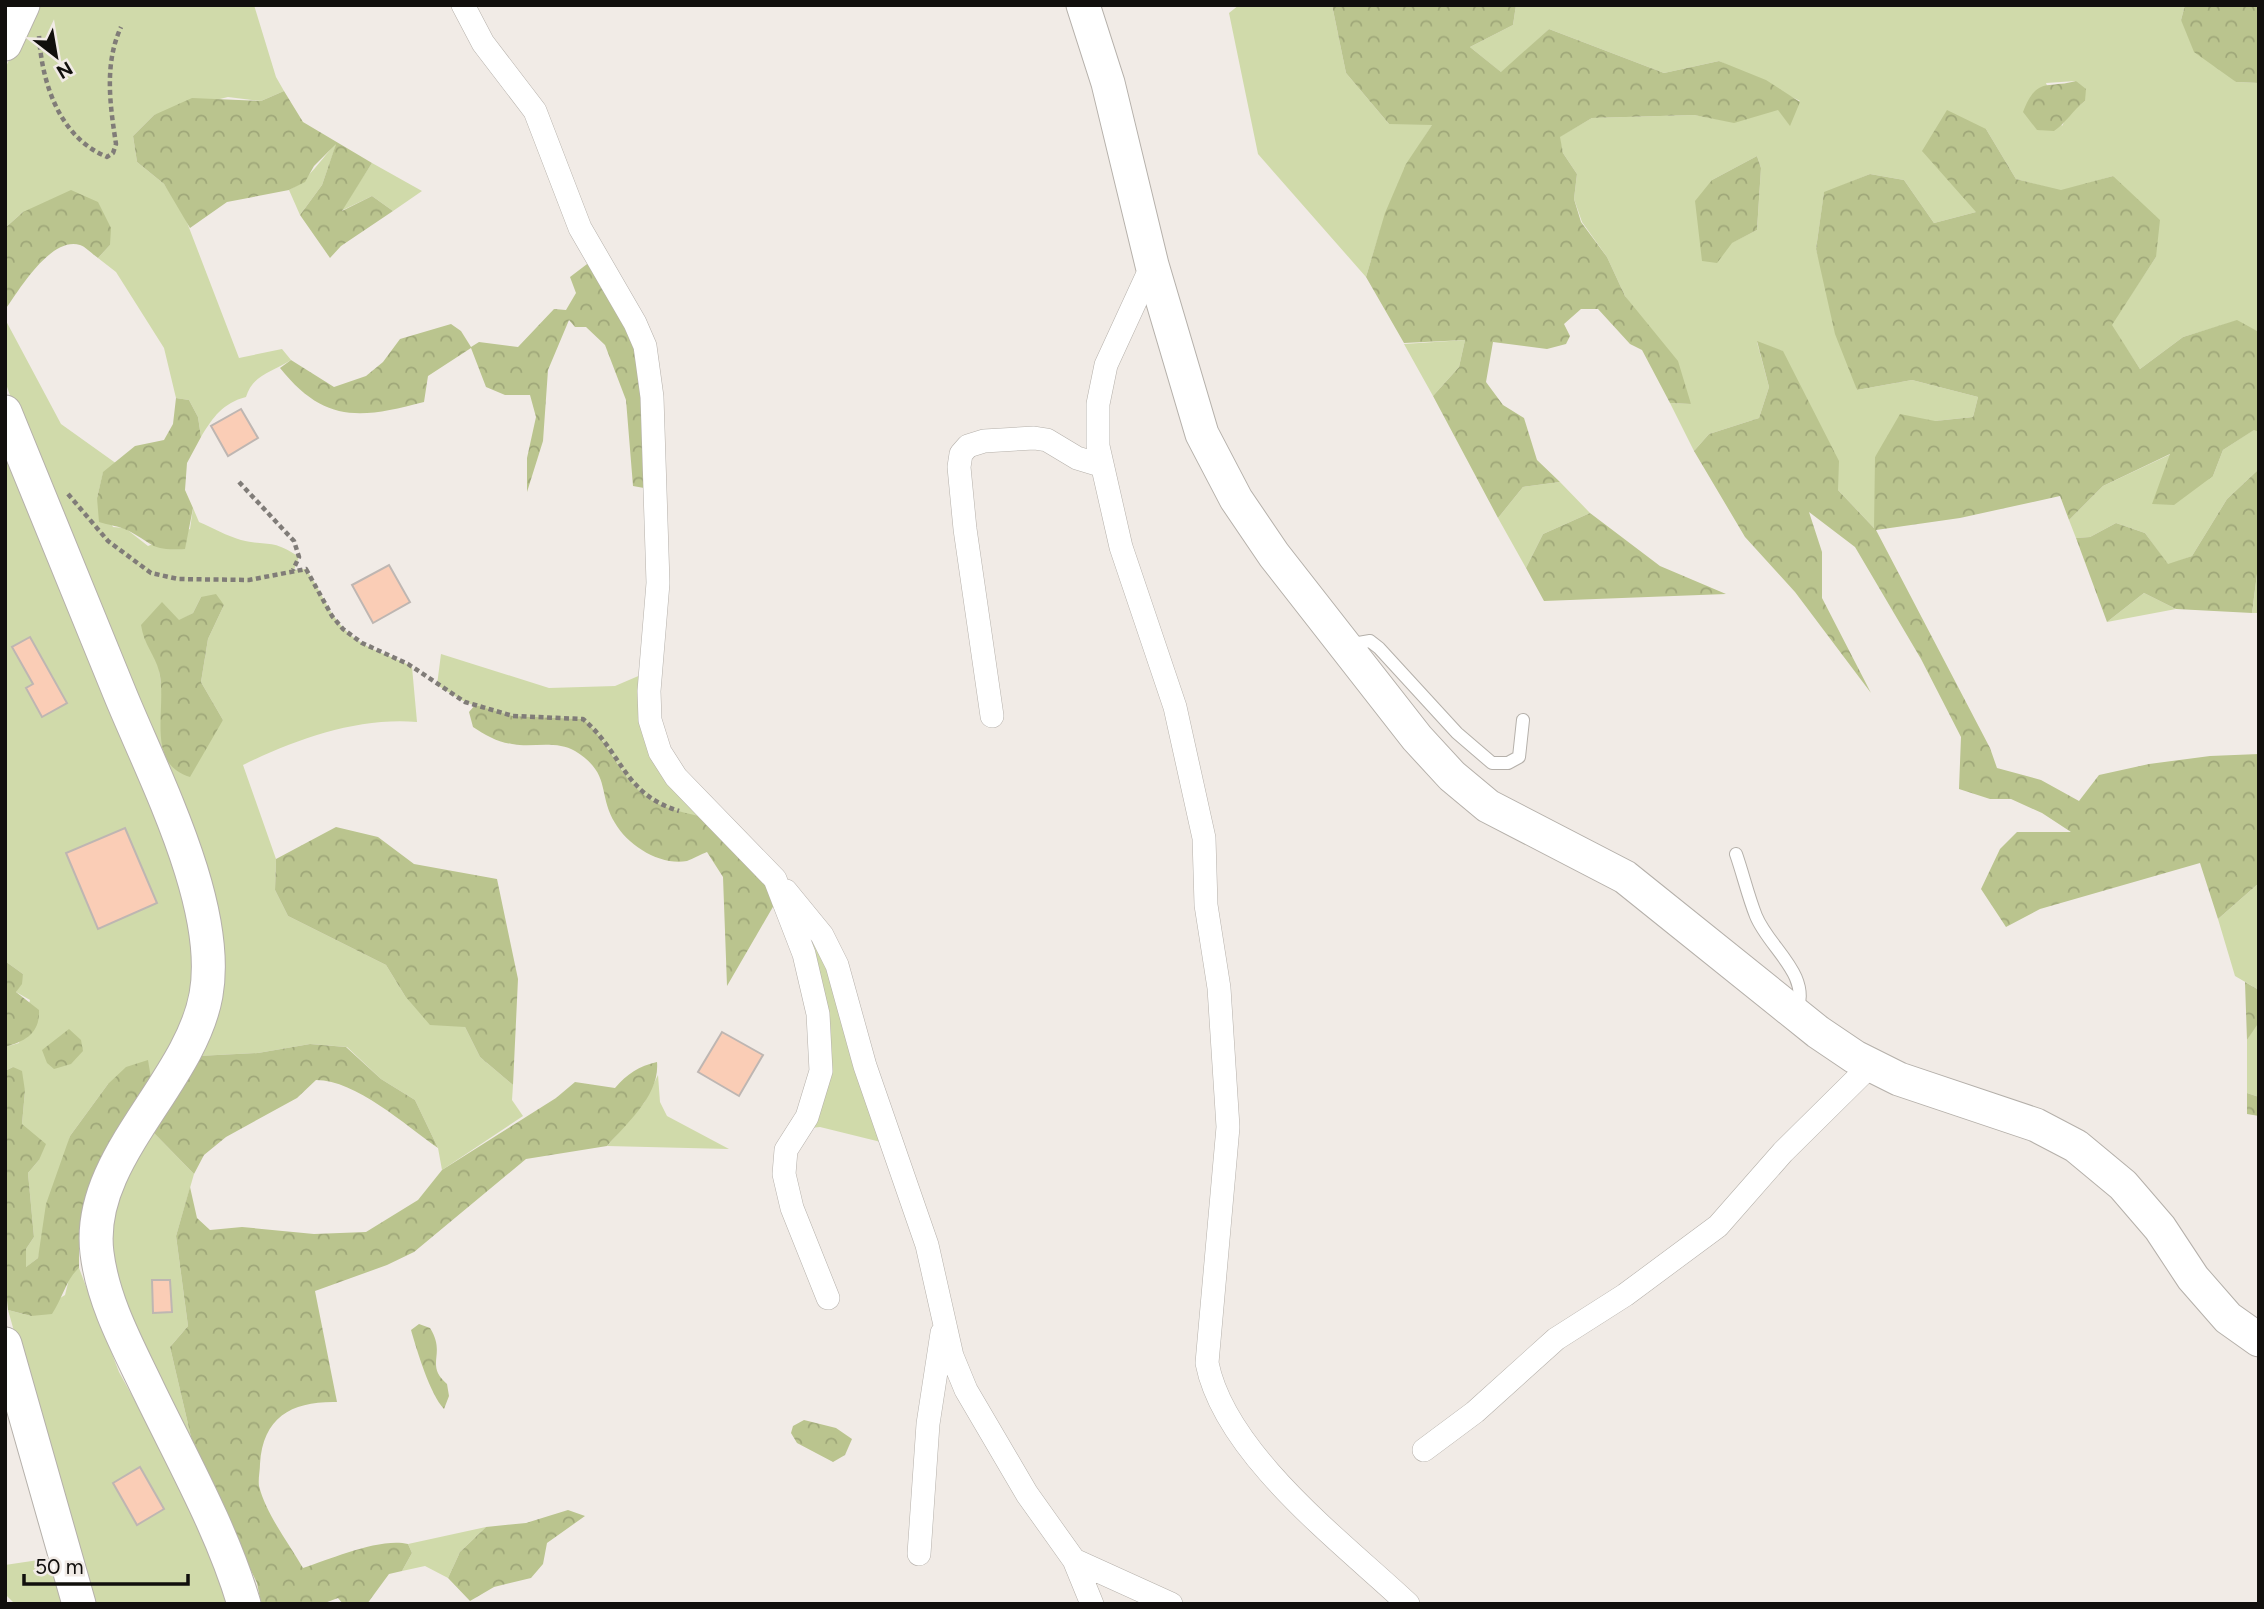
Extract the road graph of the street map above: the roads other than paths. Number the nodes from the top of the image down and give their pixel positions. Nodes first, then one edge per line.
1 (463, 5) edge
2 (1083, 5) edge
3 (31, 15) edge
4 (5, 44) edge
5 (1153, 265) junction
6 (5, 412) edge
7 (1100, 465) junction
8 (1344, 646) junction
9 (992, 716) dead end
10 (1523, 720) dead end
11 (1736, 854) dead end
12 (775, 879) junction
13 (1797, 1012) junction
14 (1871, 1065) junction
15 (828, 1298) dead end
16 (944, 1320) junction
17 (2259, 1340) edge
18 (5, 1344) edge
19 (1424, 1450) dead end
20 (919, 1554) dead end
21 (1074, 1560) junction
22 (79, 1604) edge
23 (244, 1604) edge
24 (1093, 1604) edge
25 (1171, 1604) edge
26 (1408, 1604) edge

1 - 12 street
2 - 5 main road
3 - 4 main road
5 - 7 street
5 - 8 main road
6 - 23 main road
7 - 9 street
7 - 26 street
8 - 10 lane
8 - 13 main road
11 - 13 lane
12 - 15 street
12 - 16 street
13 - 14 main road
14 - 17 main road
14 - 19 street
16 - 20 street
16 - 21 street
18 - 22 main road
21 - 24 street
21 - 25 street

